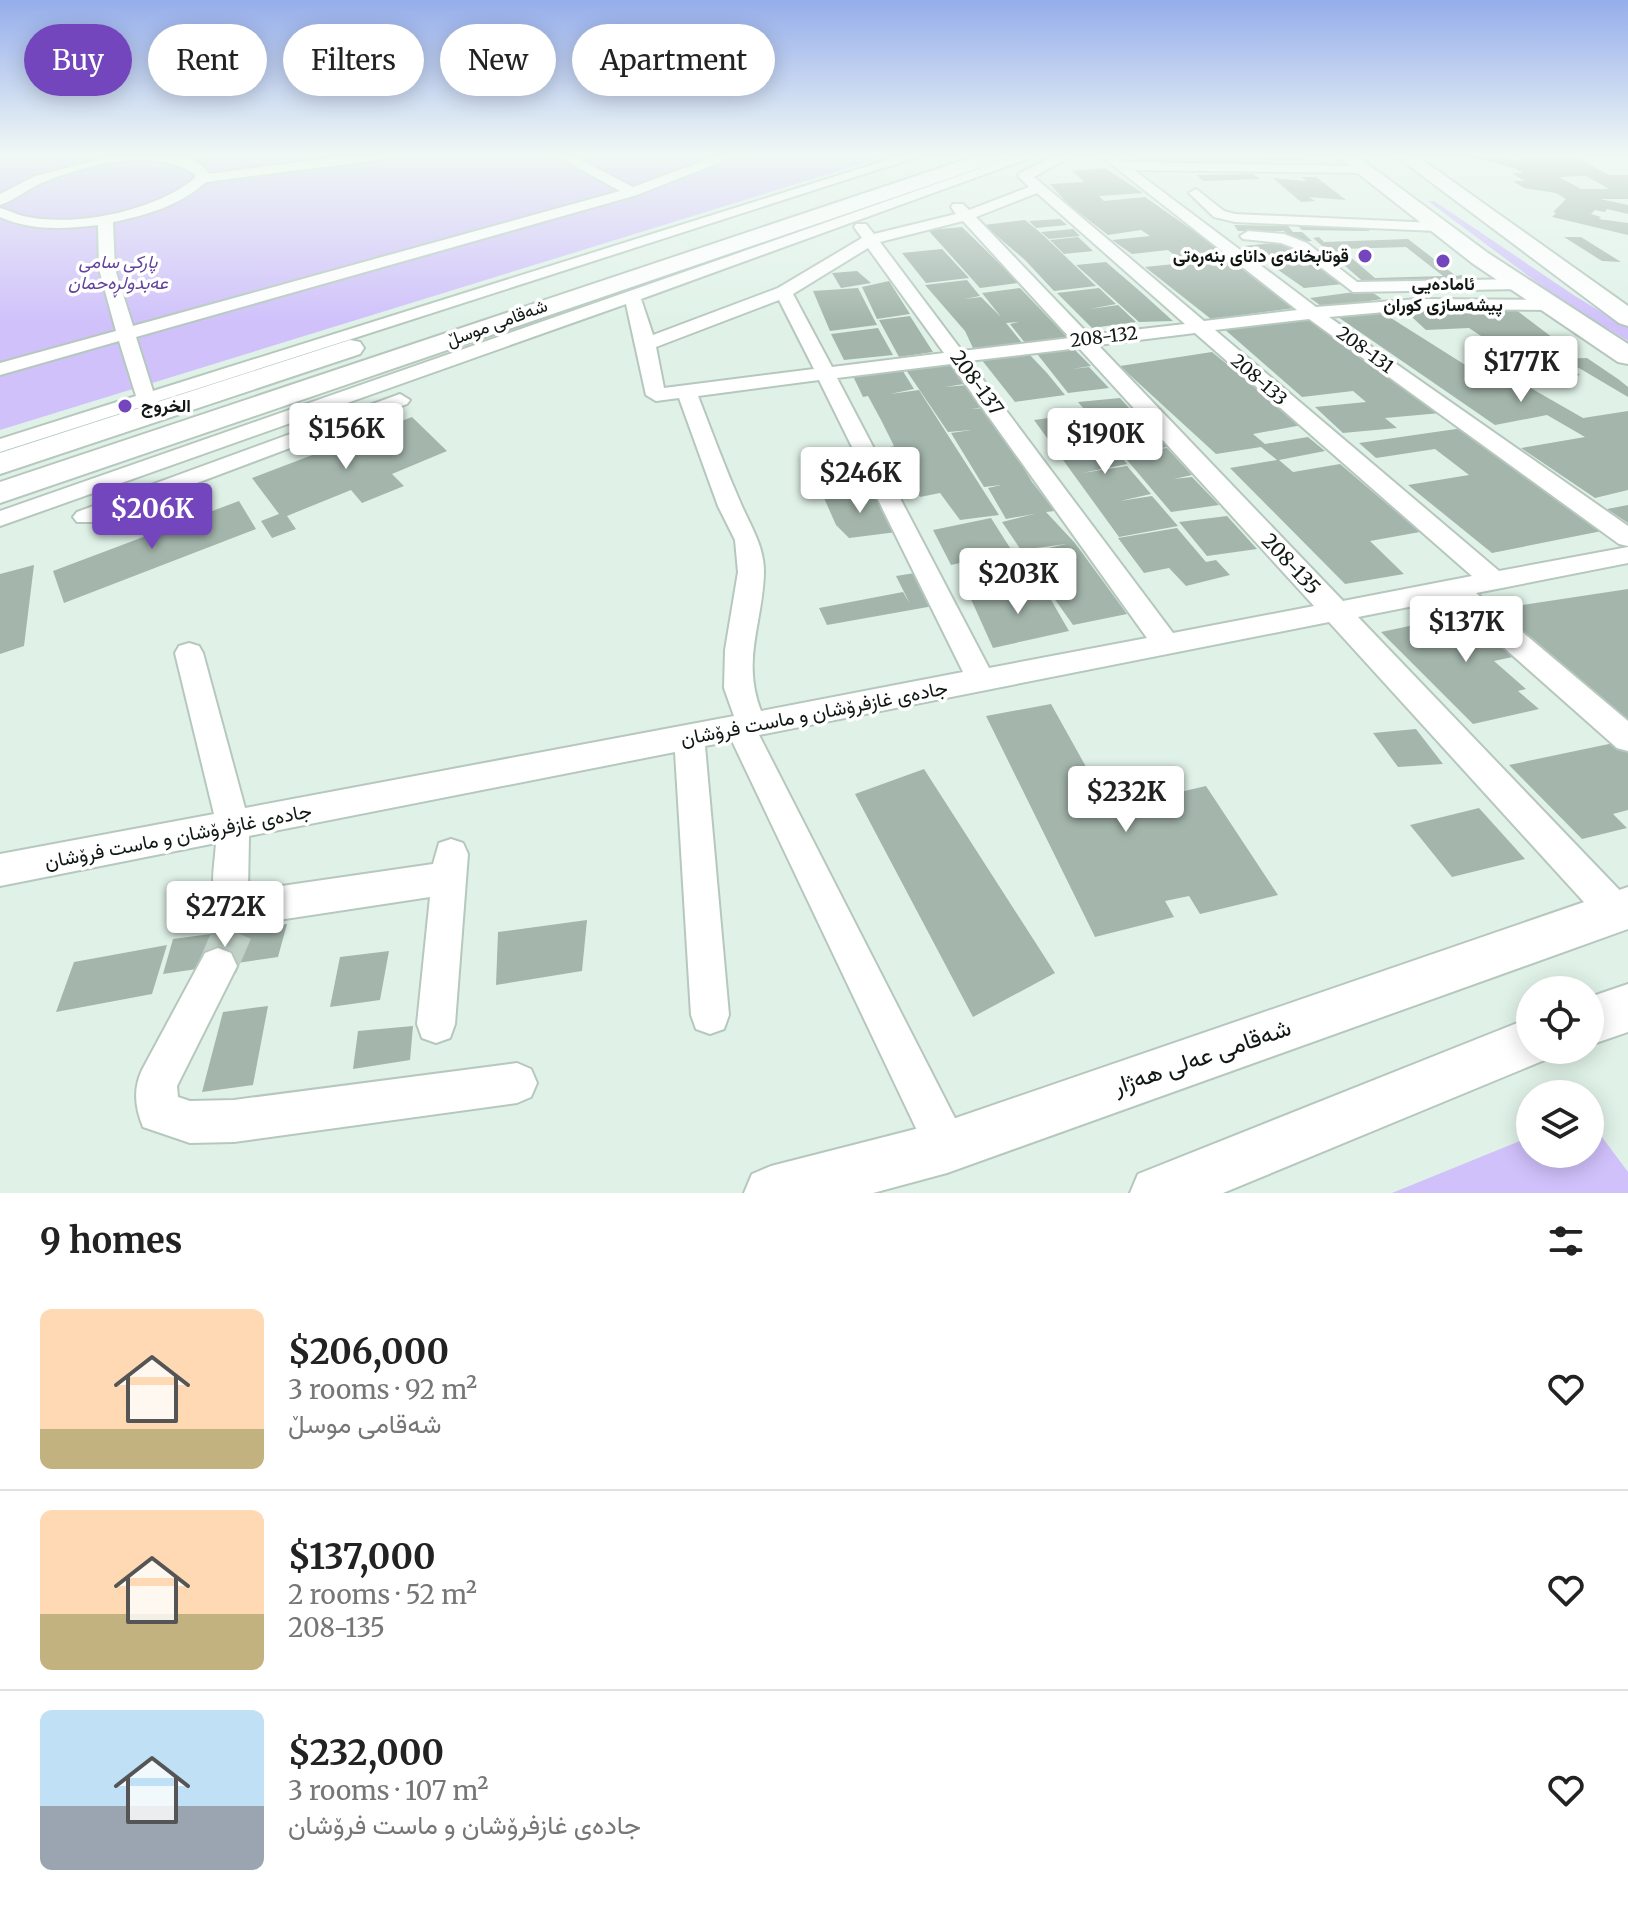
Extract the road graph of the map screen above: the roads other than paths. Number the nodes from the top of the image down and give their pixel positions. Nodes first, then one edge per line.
1 (0, 212) edge
2 (131, 212) edge
3 (562, 212) edge
4 (744, 212) edge
5 (797, 212) edge
6 (837, 212) edge
7 (867, 212) edge
8 (964, 212) edge
9 (974, 212) edge
10 (1066, 212) edge
11 (1179, 212) edge
12 (1216, 212) edge
13 (1418, 212) edge
14 (1427, 212) edge
15 (1465, 212) edge
16 (1482, 212) edge
17 (968, 215) junction
18 (853, 217) junction
19 (105, 218) junction
20 (1436, 227) junction
21 (1248, 236) dead end
22 (870, 240) junction
23 (615, 281) junction
24 (1521, 284) junction
25 (784, 292) junction
26 (544, 295) junction
27 (1554, 305) junction
28 (1622, 309) edge
29 (1312, 313) junction
30 (1196, 326) junction
31 (128, 333) junction
32 (1081, 340) junction
33 (646, 344) junction
34 (957, 356) junction
35 (1628, 356) edge
36 (0, 369) edge
37 (828, 373) junction
38 (686, 390) junction
39 (400, 400) dead end
40 (151, 406) junction
41 (306, 411) junction
42 (324, 428) junction
43 (0, 446) edge
44 (0, 464) edge
45 (135, 471) junction
46 (0, 493) edge
47 (147, 494) junction
48 (85, 517) dead end
49 (0, 519) edge
50 (1628, 538) edge
51 (1628, 555) edge
52 (1494, 581) junction
53 (1454, 589) junction
54 (1335, 612) junction
55 (1166, 644) junction
56 (189, 653) dead end
57 (981, 680) junction
58 (746, 726) junction
59 (689, 737) junction
60 (1628, 739) edge
61 (233, 825) junction
62 (0, 870) edge
63 (1622, 910) edge
64 (230, 935) junction
65 (1628, 1008) edge
66 (710, 1015) dead end
67 (1604, 1016) edge
68 (436, 1024) dead end
69 (1516, 1048) edge
70 (517, 1083) dead end
71 (947, 1147) junction
72 (771, 1193) edge
73 (1157, 1193) edge

1 - 19 street
2 - 19 street
3 - 31 street
4 - 40 street
5 - 23 highway, شەقامی موسڵ
6 - 23 highway, شەقامی موسڵ
7 - 18 street
8 - 17 street, 208-135
9 - 17 street
10 - 30 street, 208-133
11 - 29 street, 208-131
12 - 20 street
13 - 20 highway
14 - 27 highway
15 - 28 highway
16 - 28 highway
17 - 22 street
17 - 32 street, 208-135
18 - 22 street, 208-137
18 - 23 street
19 - 31 street
20 - 24 highway
21 - 24 street
22 - 25 street
22 - 34 street, 208-137
23 - 26 highway, شەقامی موسڵ
23 - 33 street
23 - 41 street
24 - 27 highway
25 - 33 street
25 - 37 street
26 - 40 highway, شەقامی موسڵ
26 - 46 highway, شەقامی موسڵ
27 - 29 street, 208-132
27 - 35 highway
29 - 30 street, 208-132
29 - 50 street, 208-131
30 - 32 street, 208-132
30 - 52 street, 208-133
31 - 36 street
31 - 40 street
32 - 34 street, 208-132
32 - 54 street, 208-135
33 - 38 street, 208-132
34 - 37 street, 208-132
34 - 55 street, 208-137
37 - 38 street, 208-132
37 - 57 street
38 - 58 street
39 - 42 street
40 - 43 street
40 - 44 highway, شەقامی موسڵ
41 - 42 street
41 - 45 street
42 - 47 street
45 - 47 street
45 - 49 street
47 - 48 street
51 - 52 street, جاده‌ی غازفرۆشان و ماست فرۆشان
52 - 53 street, جاده‌ی غازفرۆشان و ماست فرۆشان
53 - 54 street, جاده‌ی غازفرۆشان و ماست فرۆشان
53 - 60 street
54 - 55 street, جاده‌ی غازفرۆشان و ماست فرۆشان
54 - 63 street, 208-135
55 - 57 street, جاده‌ی غازفرۆشان و ماست فرۆشان
56 - 61 street
57 - 58 street, جاده‌ی غازفرۆشان و ماست فرۆشان
58 - 59 street, جاده‌ی غازفرۆشان و ماست فرۆشان
58 - 71 street
59 - 61 street, جاده‌ی غازفرۆشان و ماست فرۆشان
59 - 66 street
61 - 62 street, جاده‌ی غازفرۆشان و ماست فرۆشان
61 - 64 street
63 - 71 main road, شەقامی عەلی هەژار
64 - 68 street
64 - 70 street
65 - 67 main road
69 - 73 main road
71 - 72 main road, شەقامی عەلی هەژار

